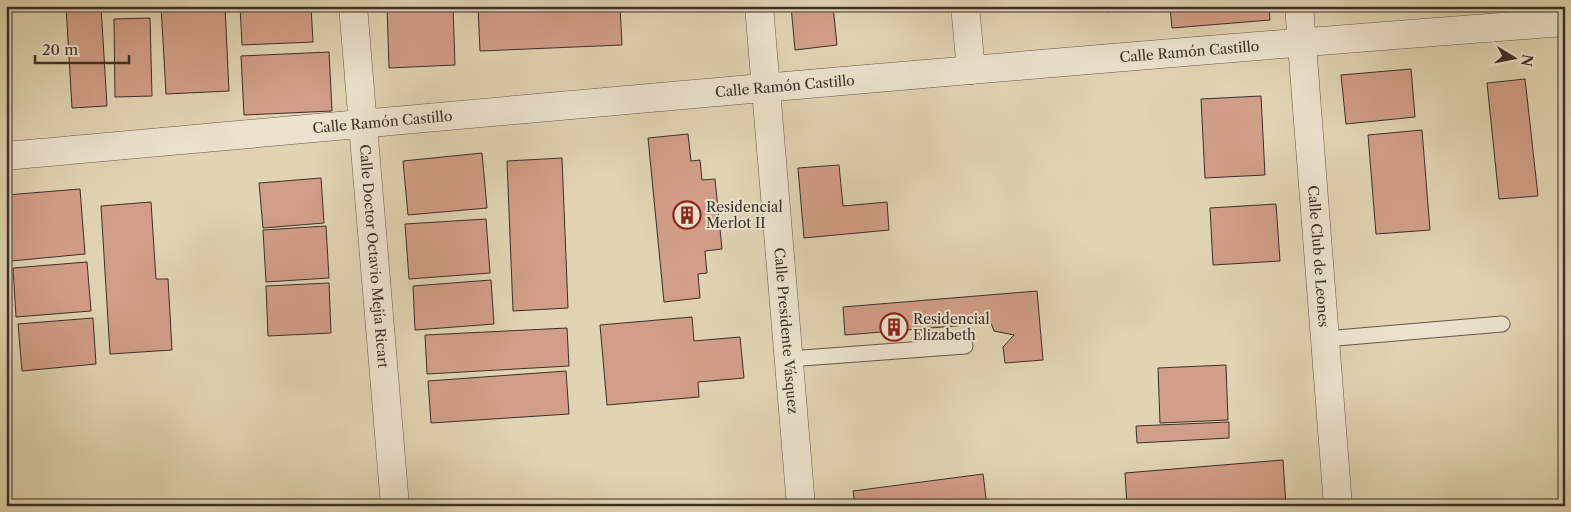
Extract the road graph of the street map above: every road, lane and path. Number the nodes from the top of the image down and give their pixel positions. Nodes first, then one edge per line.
1 (353, 6) edge
2 (759, 6) edge
3 (965, 6) edge
4 (1299, 6) edge
5 (1565, 22) edge
6 (1302, 42) junction
7 (971, 70) junction
8 (765, 88) junction
9 (363, 124) junction
10 (6, 156) edge
11 (1502, 324) dead end
12 (1325, 339) junction
13 (965, 346) dead end
14 (788, 359) junction
15 (395, 506) edge
16 (801, 506) edge
17 (1338, 506) edge

1 - 9 street, Calle Doctor Octavio Mejía Ricart
2 - 8 street, Calle Presidente Vásquez
3 - 7 street
4 - 6 street, Calle Club de Leones
5 - 6 street, Calle Ramón Castillo
6 - 7 street, Calle Ramón Castillo
6 - 12 street, Calle Club de Leones
7 - 8 street, Calle Ramón Castillo
8 - 9 street, Calle Ramón Castillo
8 - 14 street, Calle Presidente Vásquez
9 - 10 street, Calle Ramón Castillo
9 - 15 street, Calle Doctor Octavio Mejía Ricart
11 - 12 lane
12 - 17 street, Calle Club de Leones
13 - 14 lane
14 - 16 street, Calle Presidente Vásquez

